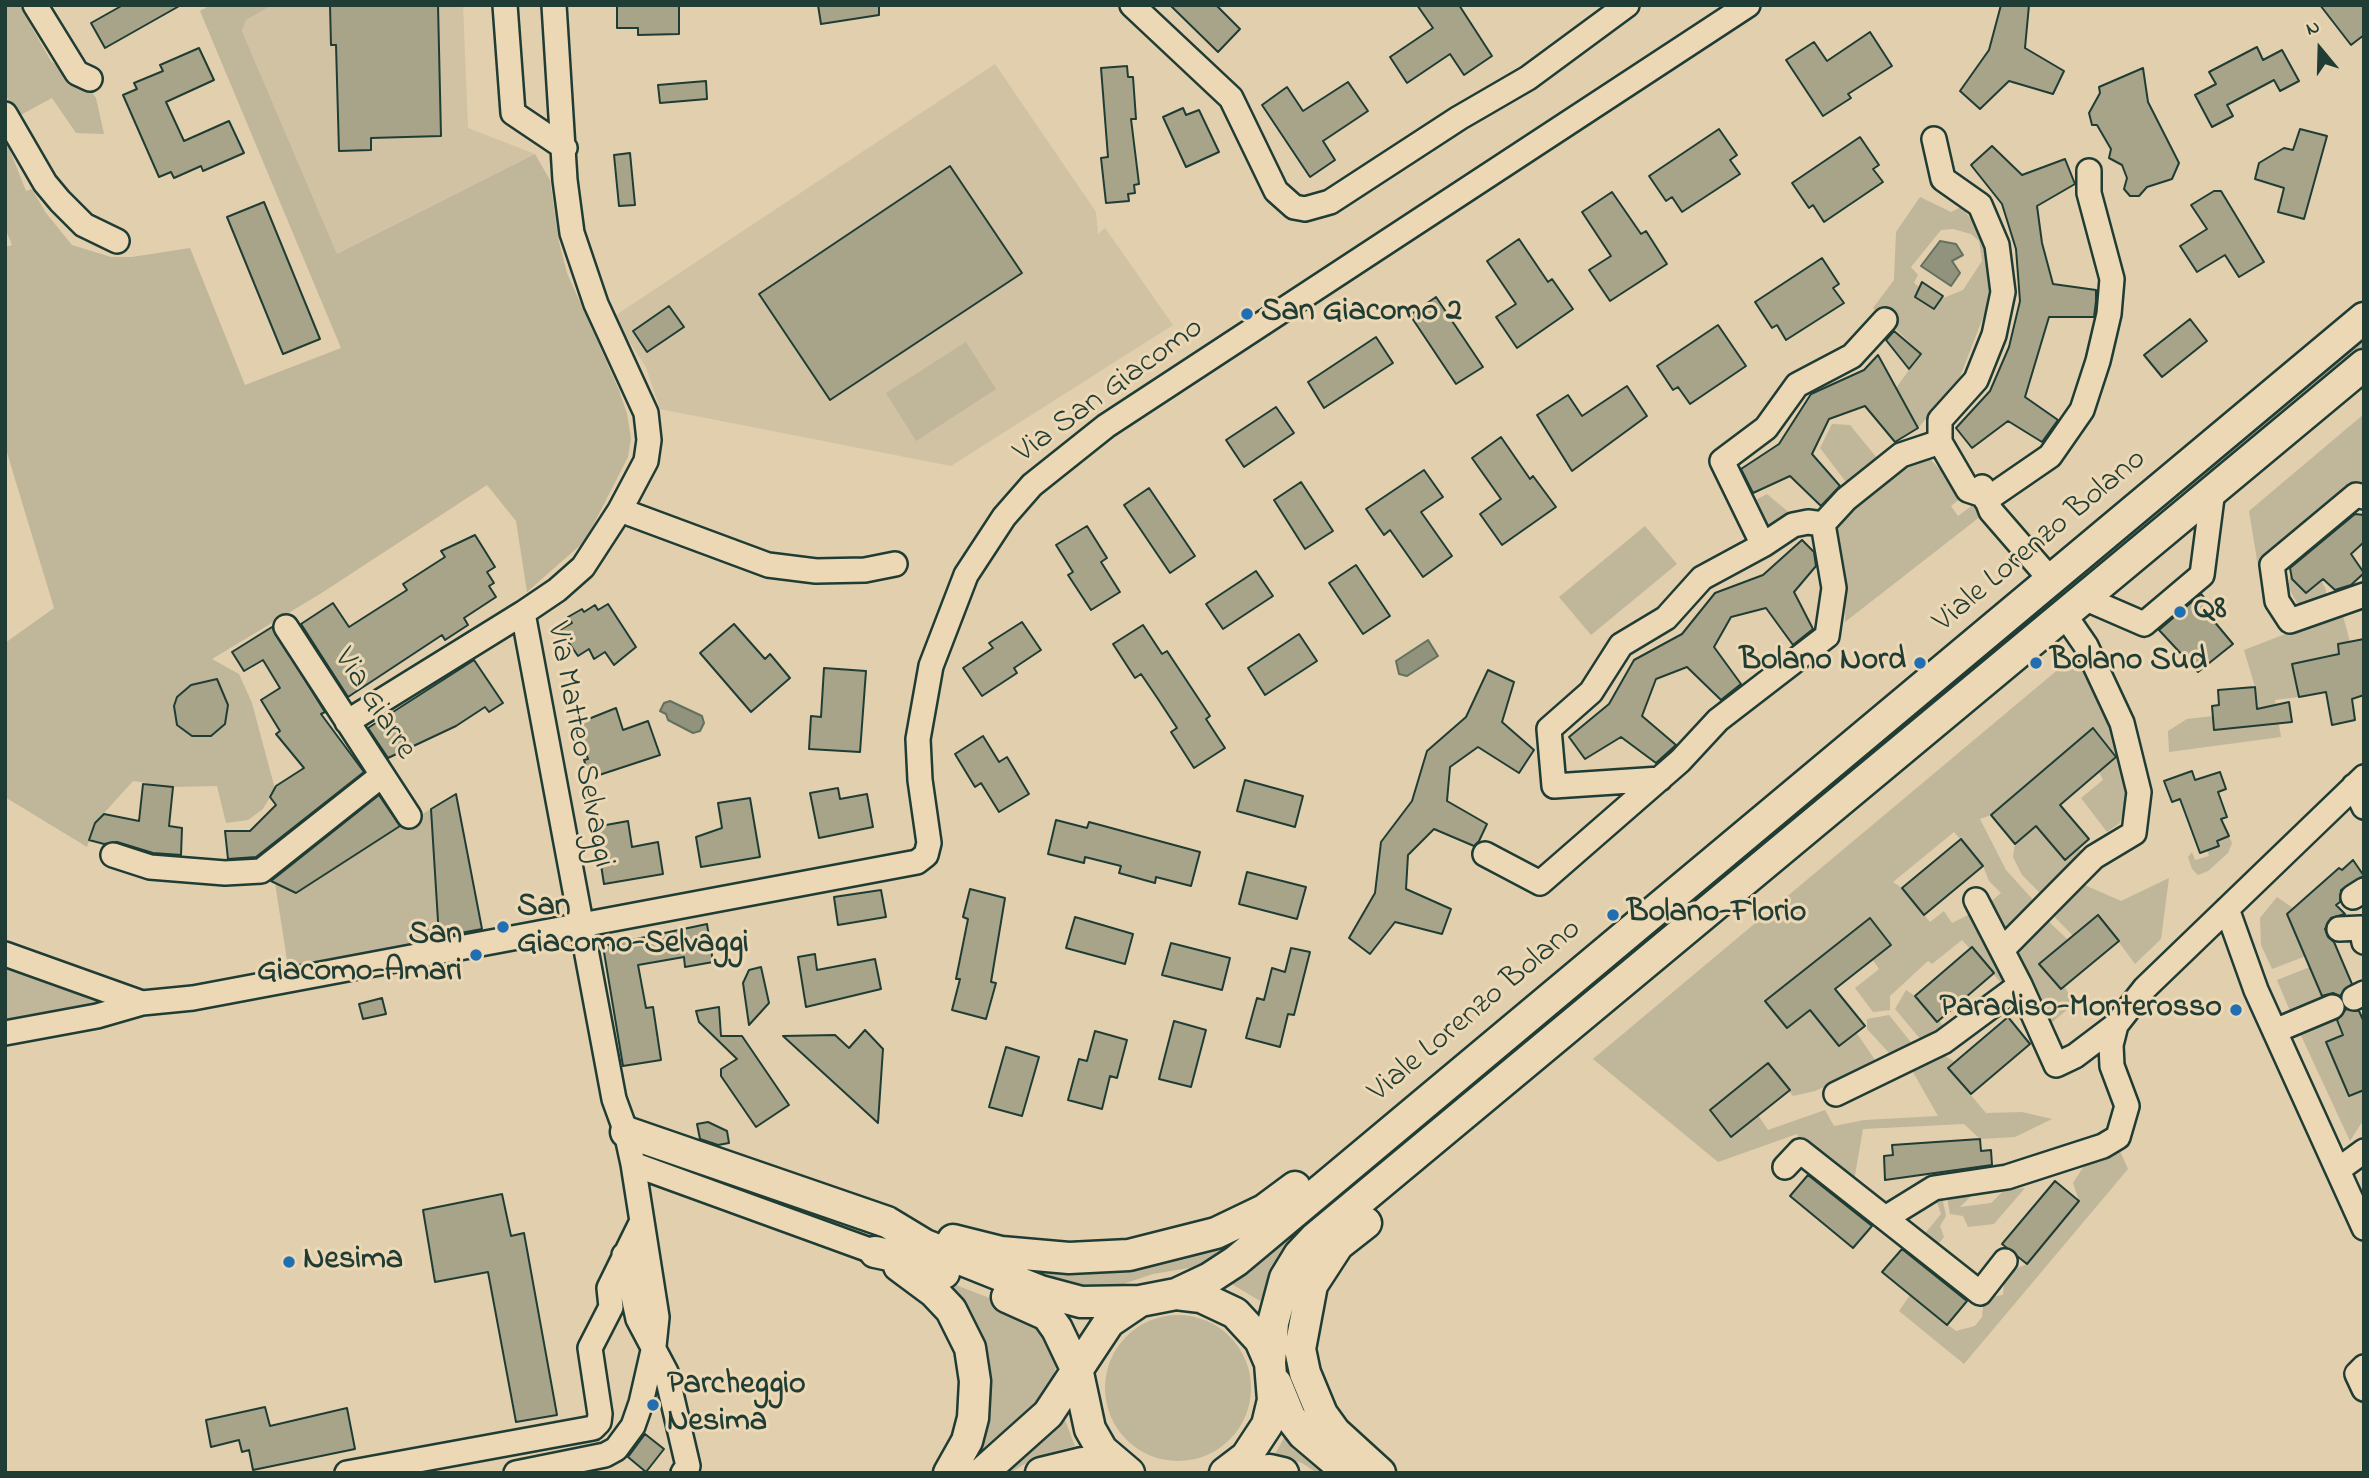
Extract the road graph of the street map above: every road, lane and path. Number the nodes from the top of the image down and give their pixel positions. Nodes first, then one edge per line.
1 (505, 5) edge
2 (554, 5) edge
3 (1132, 5) edge
4 (1627, 5) edge
5 (1748, 5) edge
6 (42, 9) edge
7 (90, 79) dead end
8 (5, 114) edge
9 (1934, 139) dead end
10 (565, 148) junction
11 (2089, 171) dead end
12 (117, 241) dead end
13 (2364, 318) edge
14 (1885, 320) dead end
15 (2364, 365) edge
16 (1940, 442) junction
17 (2213, 491) junction
18 (2364, 497) edge
19 (1984, 498) junction
20 (620, 510) junction
21 (1823, 524) junction
22 (1763, 545) junction
23 (895, 564) dead end
24 (2050, 579) junction
25 (2364, 595) edge
26 (2074, 606) junction
27 (523, 612) junction
28 (286, 627) dead end
29 (347, 722) junction
30 (381, 776) junction
31 (1660, 779) junction
32 (2361, 790) edge
33 (409, 816) dead end
34 (1485, 853) dead end
35 (113, 855) dead end
36 (1976, 900) dead end
37 (2227, 909) junction
38 (579, 925) junction
39 (2339, 929) dead end
40 (2364, 942) edge
41 (2002, 950) junction
42 (5, 954) edge
43 (2020, 985) junction
44 (142, 1003) junction
45 (2332, 1007) dead end
46 (2116, 1025) junction
47 (2275, 1031) junction
48 (5, 1034) edge
49 (1836, 1094) dead end
50 (1482, 1099) junction
51 (626, 1132) junction
52 (2364, 1151) edge
53 (1356, 1159) junction
54 (633, 1164) junction
55 (1785, 1167) dead end
56 (2338, 1170) junction
57 (1887, 1217) junction
58 (642, 1221) junction
59 (887, 1222) junction
60 (2364, 1228) edge
61 (874, 1252) junction
62 (624, 1255) junction
63 (2005, 1261) dead end
64 (1176, 1294) junction
65 (1140, 1301) junction
66 (654, 1346) junction
67 (2364, 1367) edge
68 (1271, 1369) junction
69 (1078, 1373) junction
70 (2364, 1389) edge
71 (1125, 1470) edge
72 (347, 1473) edge
73 (516, 1473) edge
74 (682, 1473) edge
75 (949, 1473) edge
76 (982, 1473) edge
77 (1041, 1473) edge
78 (1225, 1473) edge
79 (1239, 1473) edge
80 (1283, 1473) edge
81 (1349, 1473) edge
82 (1380, 1473) edge

1 - 10 street
2 - 10 street
3 - 4 street
5 - 38 street, Via San Giacomo
6 - 7 street
8 - 12 street
9 - 16 street
10 - 20 street
11 - 19 street
13 - 24 main road, Viale Lorenzo Bolano
14 - 22 street
15 - 17 main road
16 - 19 street
16 - 21 street
17 - 26 main road
17 - 26 street
18 - 25 street
19 - 24 street
20 - 23 street
20 - 27 street
21 - 22 street
21 - 31 street
22 - 31 street
24 - 53 main road, Viale Lorenzo Bolano
26 - 41 street
26 - 50 main road
27 - 29 street, Via Matteo Selvaggi
27 - 38 street, Via Matteo Selvaggi
28 - 29 street, Via Giarre
29 - 30 street, Via Giarre
30 - 33 street, Via Giarre
30 - 35 street
31 - 34 street
32 - 37 street
36 - 41 street
37 - 46 street
37 - 47 street
38 - 44 street, Via San Giacomo
38 - 51 street, Via Matteo Selvaggi
39 - 40 street
41 - 43 street
42 - 44 street
43 - 46 street
43 - 49 street
44 - 48 street, Via San Giacomo
45 - 47 street
46 - 57 street
47 - 56 street
50 - 68 main road
50 - 82 main road
51 - 54 street, Via Matteo Selvaggi
51 - 59 main road
52 - 56 street
53 - 59 main road
53 - 64 main road, Viale Lorenzo Bolano
54 - 58 street, Via Matteo Selvaggi
54 - 61 street
55 - 57 street
56 - 60 street
57 - 63 street
58 - 62 street
58 - 66 street, Via Matteo Selvaggi
59 - 65 main road
61 - 69 main road
61 - 75 main road
62 - 66 street
62 - 72 street
64 - 65 main road
64 - 68 main road
65 - 69 main road
66 - 73 street
66 - 74 street
67 - 70 street
68 - 78 main road
68 - 81 main road
69 - 71 main road
69 - 76 main road
71 - 77 main road
79 - 80 main road

